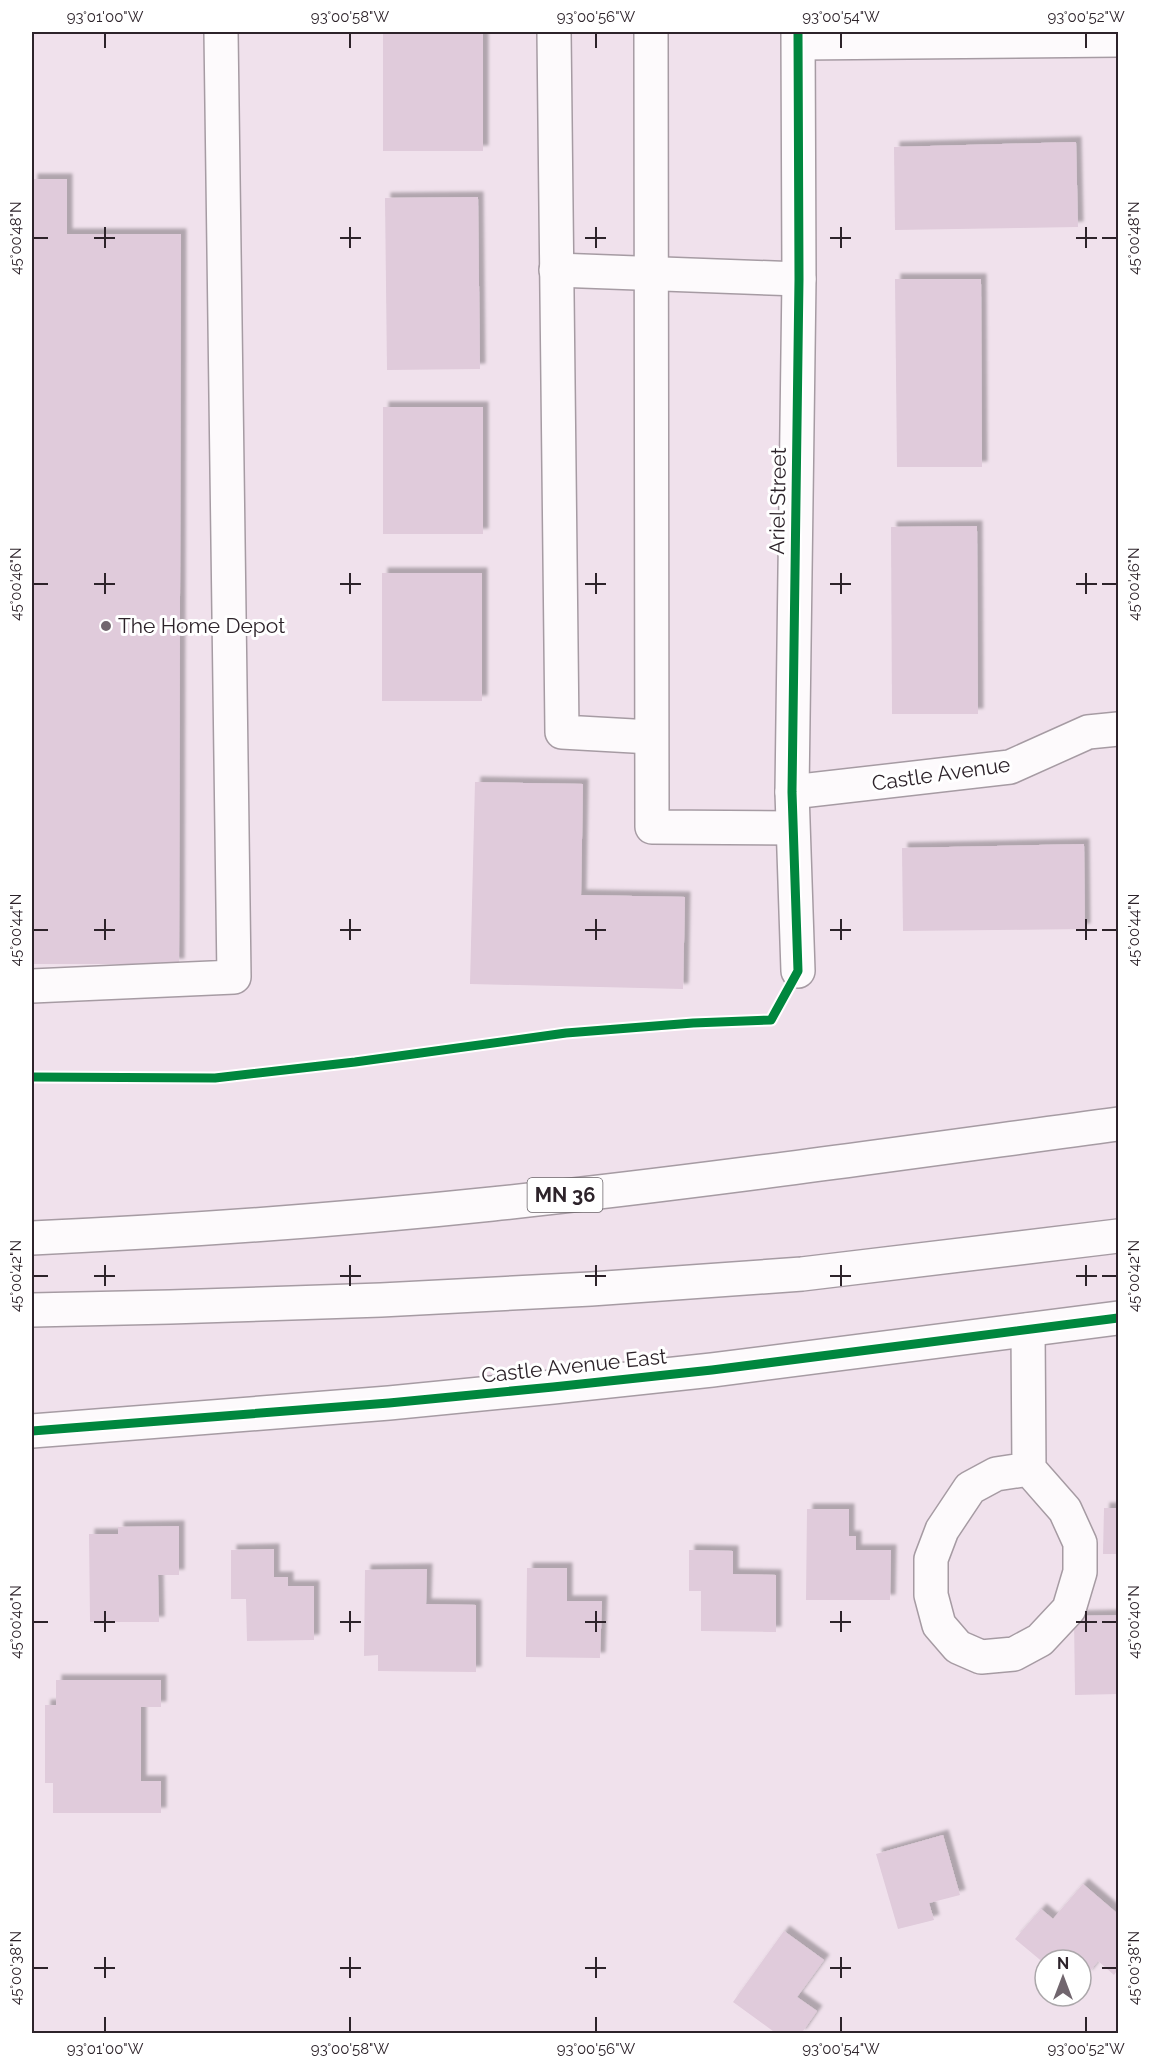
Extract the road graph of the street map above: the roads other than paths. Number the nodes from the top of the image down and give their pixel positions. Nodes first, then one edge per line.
1 (221, 32) edge
2 (554, 32) edge
3 (651, 32) edge
4 (798, 37) edge
5 (1119, 40) edge
6 (556, 270) junction
7 (651, 273) junction
8 (799, 279) junction
9 (1119, 729) edge
10 (651, 738) junction
11 (792, 792) junction
12 (792, 828) junction
13 (798, 971) dead end
14 (32, 986) edge
15 (1119, 1124) edge
16 (1119, 1236) edge
17 (32, 1238) edge
18 (32, 1310) edge
19 (1119, 1318) edge
20 (1028, 1330) junction
21 (32, 1431) edge
22 (1029, 1469) junction

1 - 14 main road
2 - 6 main road
3 - 7 main road
4 - 5 main road
4 - 8 main road, Ariel Street
6 - 7 main road
6 - 10 main road
7 - 8 main road
7 - 10 main road
8 - 11 main road, Ariel Street
9 - 11 main road, Castle Avenue
10 - 12 main road
11 - 12 main road, Ariel Street
12 - 13 main road, Ariel Street
15 - 17 main road, MN 36
16 - 18 main road
19 - 20 main road, Castle Avenue East
20 - 21 main road, Castle Avenue East
20 - 22 main road
22 - 22 main road

